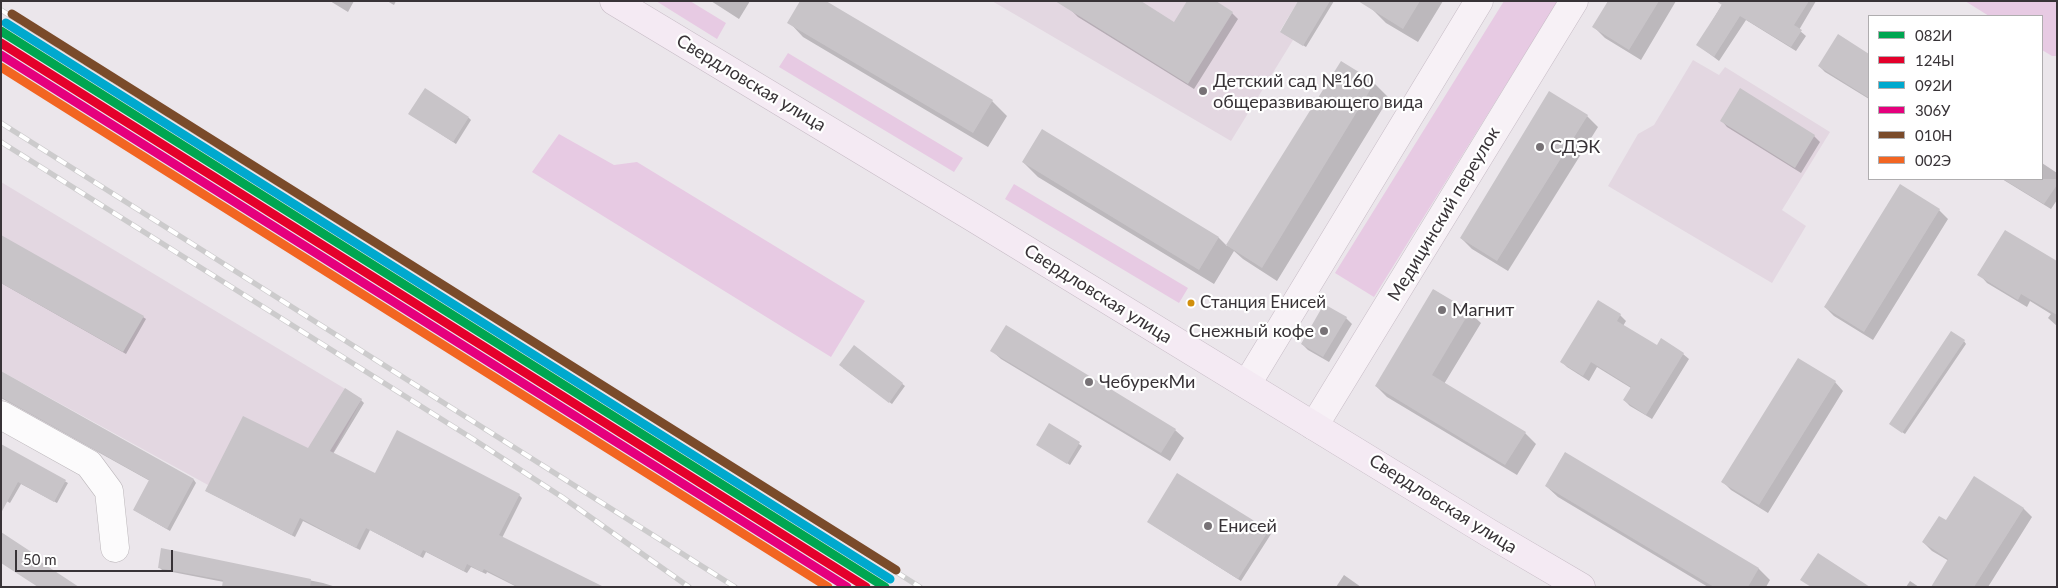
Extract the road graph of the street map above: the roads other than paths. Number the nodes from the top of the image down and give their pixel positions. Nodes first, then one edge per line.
1 (614, 1) edge
2 (1479, 1) edge
3 (1574, 1) edge
4 (1247, 384) junction
5 (1, 415) edge
6 (1314, 426) junction
7 (115, 548) dead end
8 (1580, 587) edge

1 - 4 highway, Свердловская улица
2 - 4 main road
3 - 6 main road, Медицинский переулок
4 - 6 highway, Свердловская улица
5 - 7 street
6 - 8 highway, Свердловская улица

